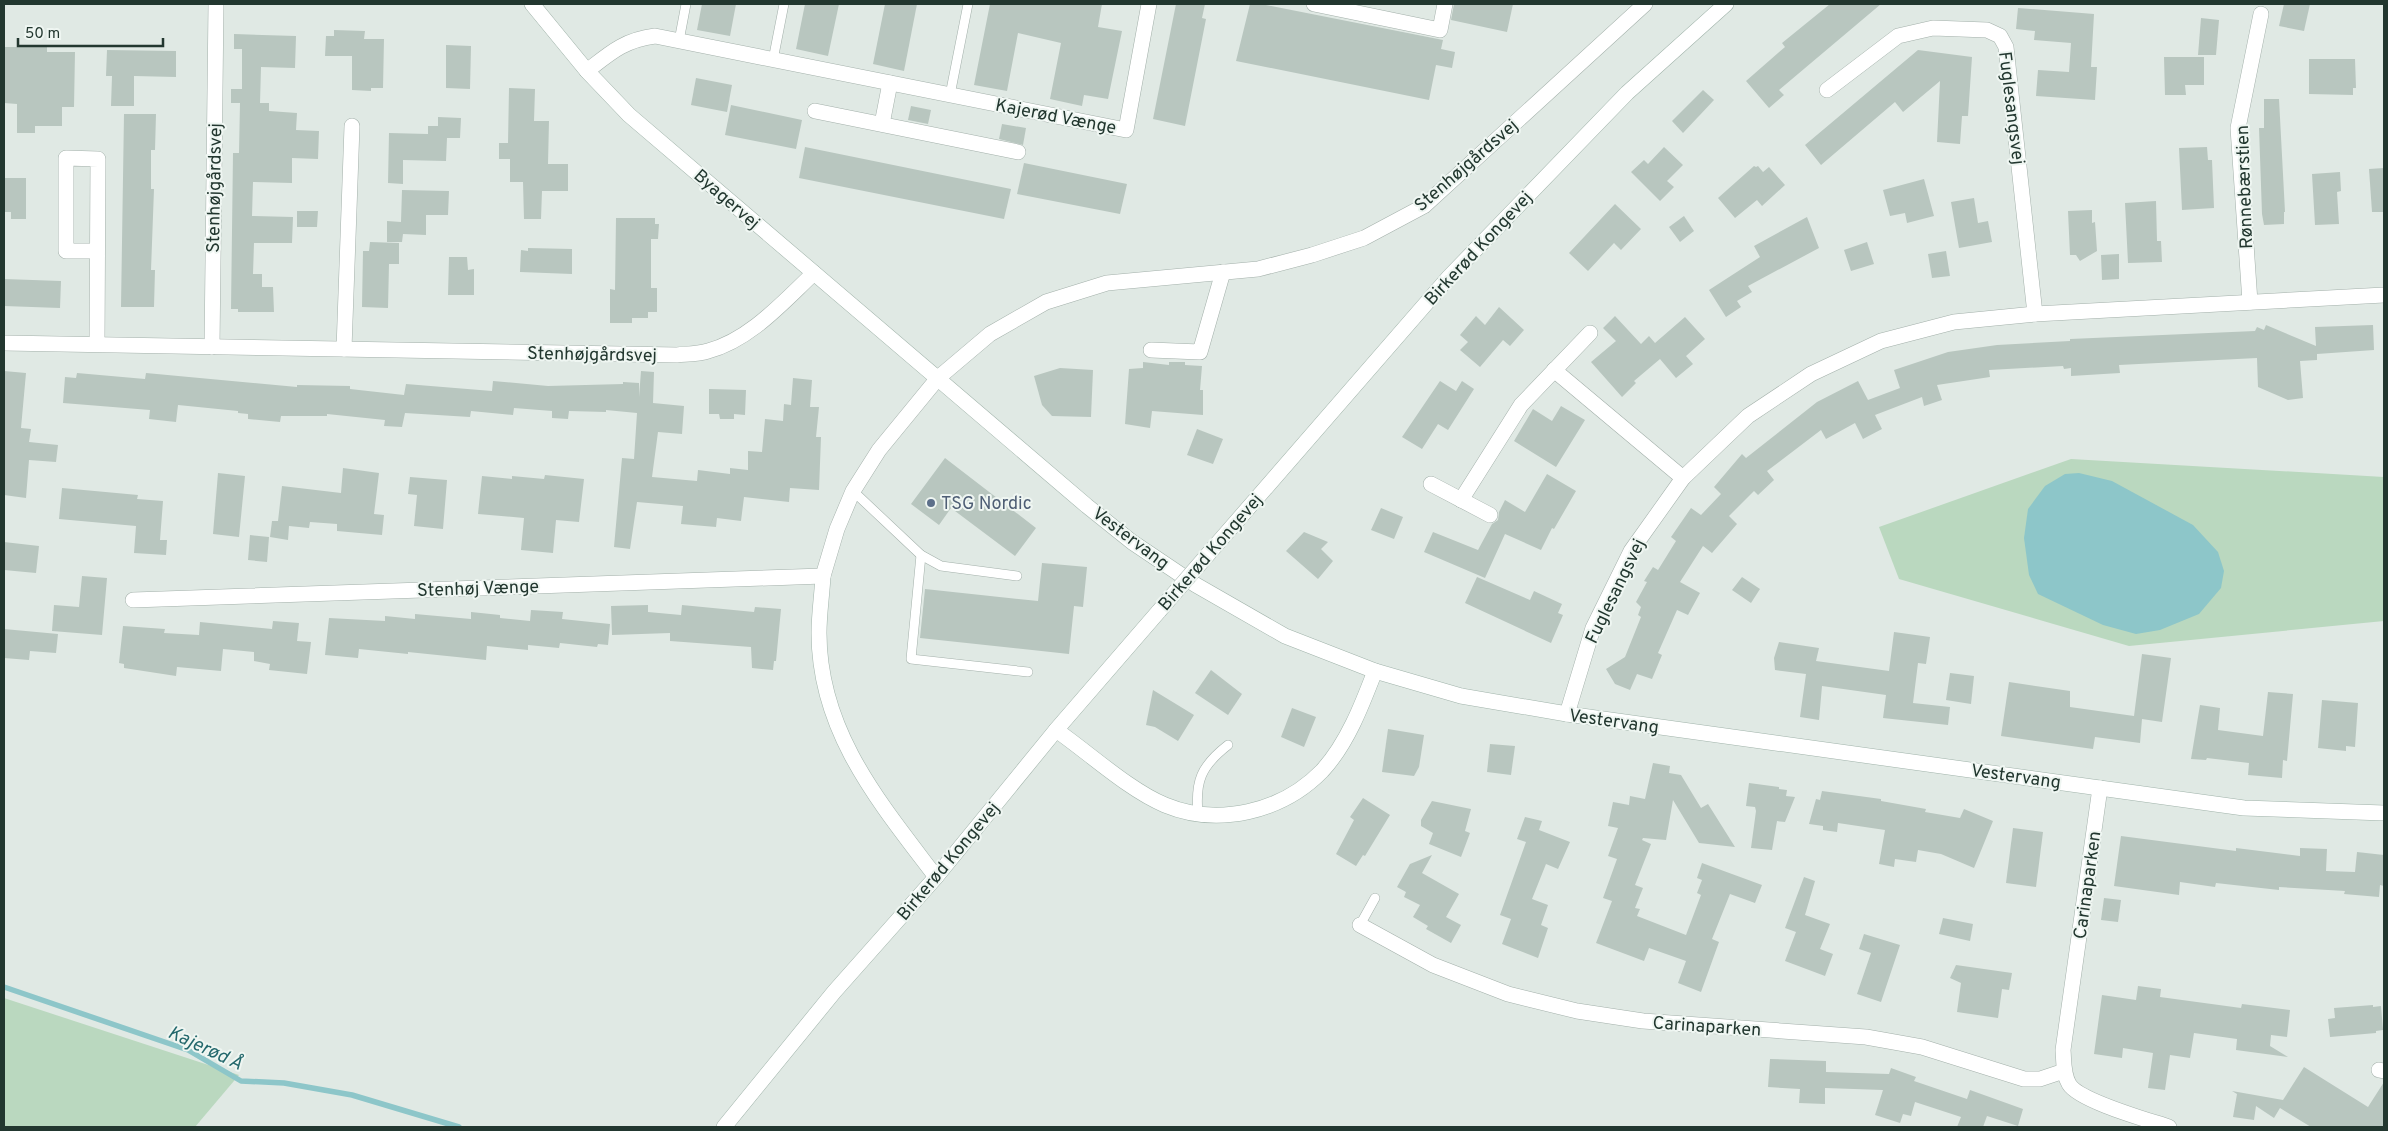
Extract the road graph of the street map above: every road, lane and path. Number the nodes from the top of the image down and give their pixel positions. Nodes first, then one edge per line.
1 (216, 4) edge
2 (532, 4) edge
3 (686, 4) edge
4 (784, 4) edge
5 (968, 4) edge
6 (1149, 4) edge
7 (1314, 4) edge
8 (1445, 4) edge
9 (1645, 4) edge
10 (1726, 4) edge
11 (2261, 14) dead end
12 (680, 41) junction
13 (773, 60) junction
14 (587, 71) junction
15 (890, 83) junction
16 (1827, 90) dead end
17 (950, 95) junction
18 (815, 112) dead end
19 (882, 124) junction
20 (352, 126) dead end
21 (1018, 152) dead end
22 (97, 251) junction
23 (1223, 272) junction
24 (814, 273) junction
25 (2384, 295) edge
26 (2250, 302) junction
27 (2035, 314) junction
28 (1590, 333) dead end
29 (4, 343) edge
30 (97, 344) junction
31 (212, 346) junction
32 (344, 349) junction
33 (1151, 350) dead end
34 (1554, 370) junction
35 (938, 378) junction
36 (1683, 478) junction
37 (1431, 484) dead end
38 (853, 491) junction
39 (1462, 500) junction
40 (1490, 515) dead end
41 (922, 555) junction
42 (823, 576) junction
43 (1017, 576) dead end
44 (132, 600) dead end
45 (1374, 671) junction
46 (1028, 672) dead end
47 (1567, 714) junction
48 (1056, 730) junction
49 (1228, 746) dead end
50 (2100, 788) junction
51 (2384, 813) edge
52 (1198, 814) junction
53 (936, 877) junction
54 (1375, 898) dead end
55 (1360, 925) joint
56 (2064, 1071) junction
57 (724, 1127) edge
58 (2169, 1127) edge

1 - 31 street, Stenhøjgårdsvej
2 - 14 street, Byagervej
3 - 12 lane
4 - 13 lane
5 - 17 lane
6 - 17 street, Kajerød Vænge
7 - 8 street
9 - 23 street, Stenhøjgårdsvej
10 - 48 street, Birkerød Kongevej, bridge
11 - 26 street, Rønnebærstien
12 - 13 street, Kajerød Vænge
12 - 14 street, Kajerød Vænge
13 - 15 street, Kajerød Vænge
14 - 24 street, Byagervej
15 - 17 street, Kajerød Vænge
15 - 19 street
16 - 27 street, Fuglesangsvej
18 - 19 street
19 - 21 street
20 - 32 street
22 - 22 street
22 - 30 street
23 - 33 street
23 - 35 street, Stenhøjgårdsvej
24 - 32 street, Stenhøjgårdsvej
24 - 35 street, Byagervej
25 - 26 street, Fuglesangsvej
26 - 27 street, Fuglesangsvej
27 - 36 street, Fuglesangsvej
28 - 34 street
29 - 30 street, Stenhøjgårdsvej
30 - 31 street, Stenhøjgårdsvej
31 - 32 street, Stenhøjgårdsvej
34 - 36 street
34 - 39 street
35 - 38 street, Stenhøjgårdsvej
35 - 45 street, Vestervang
36 - 47 street, Fuglesangsvej
37 - 39 street
38 - 41 lane
38 - 42 street, Stenhøjgårdsvej
39 - 40 street
41 - 43 lane
41 - 46 lane
42 - 44 street, Stenhøj Vænge
42 - 53 street, Stenhøjgårdsvej
45 - 47 street, Vestervang
45 - 52 street
47 - 50 street, Vestervang
48 - 52 street
48 - 53 street, Birkerød Kongevej
49 - 52 lane
50 - 51 street, Vestervang
50 - 56 street, Carinaparken
53 - 57 street, Birkerød Kongevej
54 - 55 lane
55 - 56 street, Carinaparken
56 - 58 street, Carinaparken

